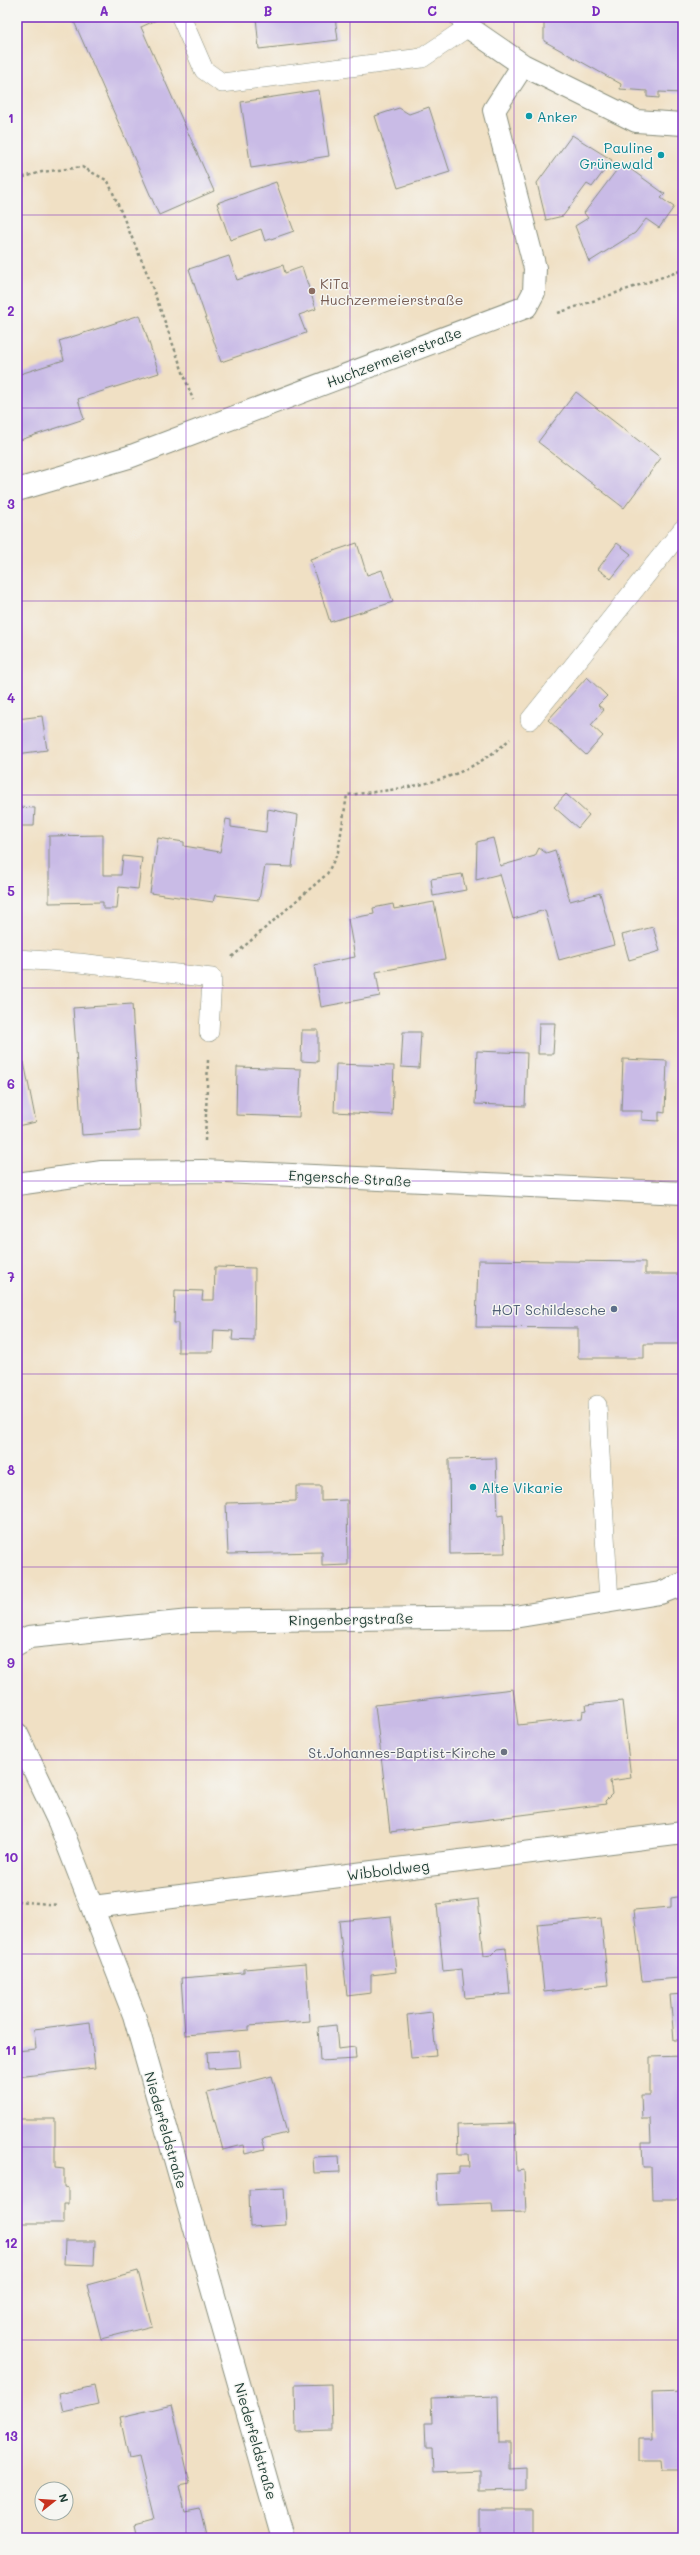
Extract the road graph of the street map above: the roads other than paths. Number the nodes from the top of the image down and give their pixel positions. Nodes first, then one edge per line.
1 (180, 17) edge
2 (464, 22) edge
3 (523, 65) junction
4 (683, 124) edge
5 (17, 490) edge
6 (683, 529) edge
7 (530, 720) road end
8 (17, 959) edge
9 (209, 1032) road end
10 (17, 1184) edge
11 (683, 1193) edge
12 (596, 1405) dead end
13 (683, 1584) edge
14 (609, 1601) junction
15 (17, 1644) edge
16 (17, 1734) edge
17 (683, 1834) edge
18 (93, 1907) junction
19 (283, 2538) edge

1 - 2 lane
2 - 3 street
3 - 4 street
3 - 5 street, Huchzermeierstraße
6 - 7 lane
8 - 9 lane
10 - 11 street, Engersche Straße
12 - 14 lane
13 - 14 street, Ringenbergstraße
14 - 15 street, Ringenbergstraße
16 - 18 street, Niederfeldstraße
17 - 18 street, Wibboldweg
18 - 19 street, Niederfeldstraße

